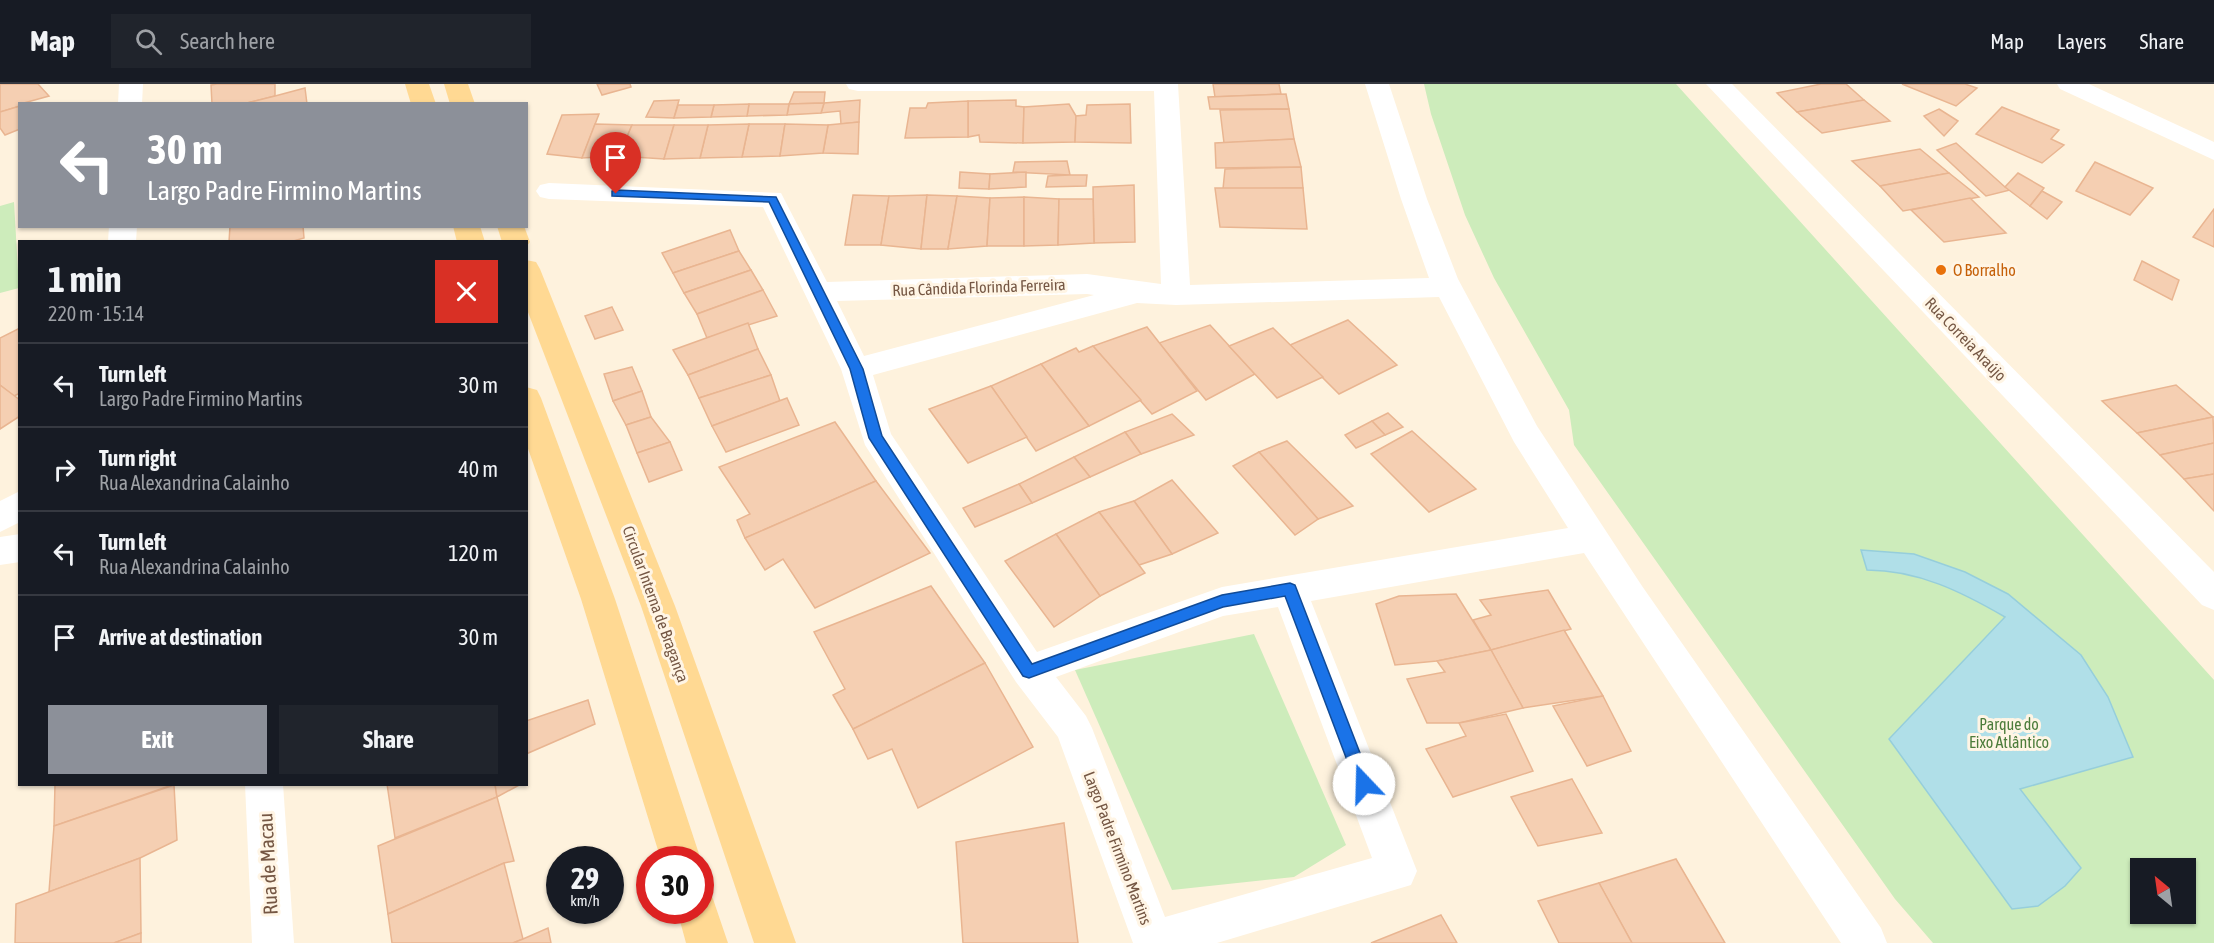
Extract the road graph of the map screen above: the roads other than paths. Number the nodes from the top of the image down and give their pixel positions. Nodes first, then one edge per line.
1 (131, 84) edge
2 (417, 84) edge
3 (456, 84) edge
4 (858, 84) edge
5 (1166, 84) edge
6 (1377, 84) edge
7 (1719, 84) edge
8 (2069, 84) edge
9 (130, 102) edge
10 (423, 102) edge
11 (462, 102) edge
12 (2214, 152) edge
13 (549, 191) dead end
14 (528, 274) edge
15 (1448, 287) junction
16 (819, 291) junction
17 (1139, 293) junction
18 (1176, 295) junction
19 (856, 369) junction
20 (528, 404) edge
21 (18, 506) edge
22 (0, 519) edge
23 (1592, 538) junction
24 (18, 548) edge
25 (0, 551) edge
26 (1290, 589) junction
27 (2214, 595) edge
28 (1029, 671) junction
29 (264, 786) edge
30 (677, 846) edge
31 (701, 924) edge
32 (1152, 942) edge
33 (273, 943) edge
34 (707, 943) edge
35 (775, 943) edge
36 (1866, 943) edge

1 - 9 street
2 - 10 main road
3 - 11 main road
4 - 5 street
5 - 18 street
6 - 15 street
7 - 27 street, Rua Correia Araújo
8 - 12 street
13 - 16 street, Largo Padre Firmino Martins
14 - 35 main road, Circular Interna de Bragança
15 - 18 street, Rua Cândida Florinda Ferreira
15 - 23 street
16 - 17 street, Rua Cândida Florinda Ferreira
16 - 19 street, Largo Padre Firmino Martins
17 - 18 street, Rua Cândida Florinda Ferreira
17 - 19 street, Rua Cândida Florinda Ferreira
19 - 28 street, Largo Padre Firmino Martins
20 - 30 main road
21 - 22 street
23 - 26 street
23 - 36 street
24 - 25 street
26 - 28 street
26 - 32 street, Largo Padre Firmino Martins
28 - 32 street, Largo Padre Firmino Martins
29 - 33 street, Rua de Macau
31 - 34 main road

